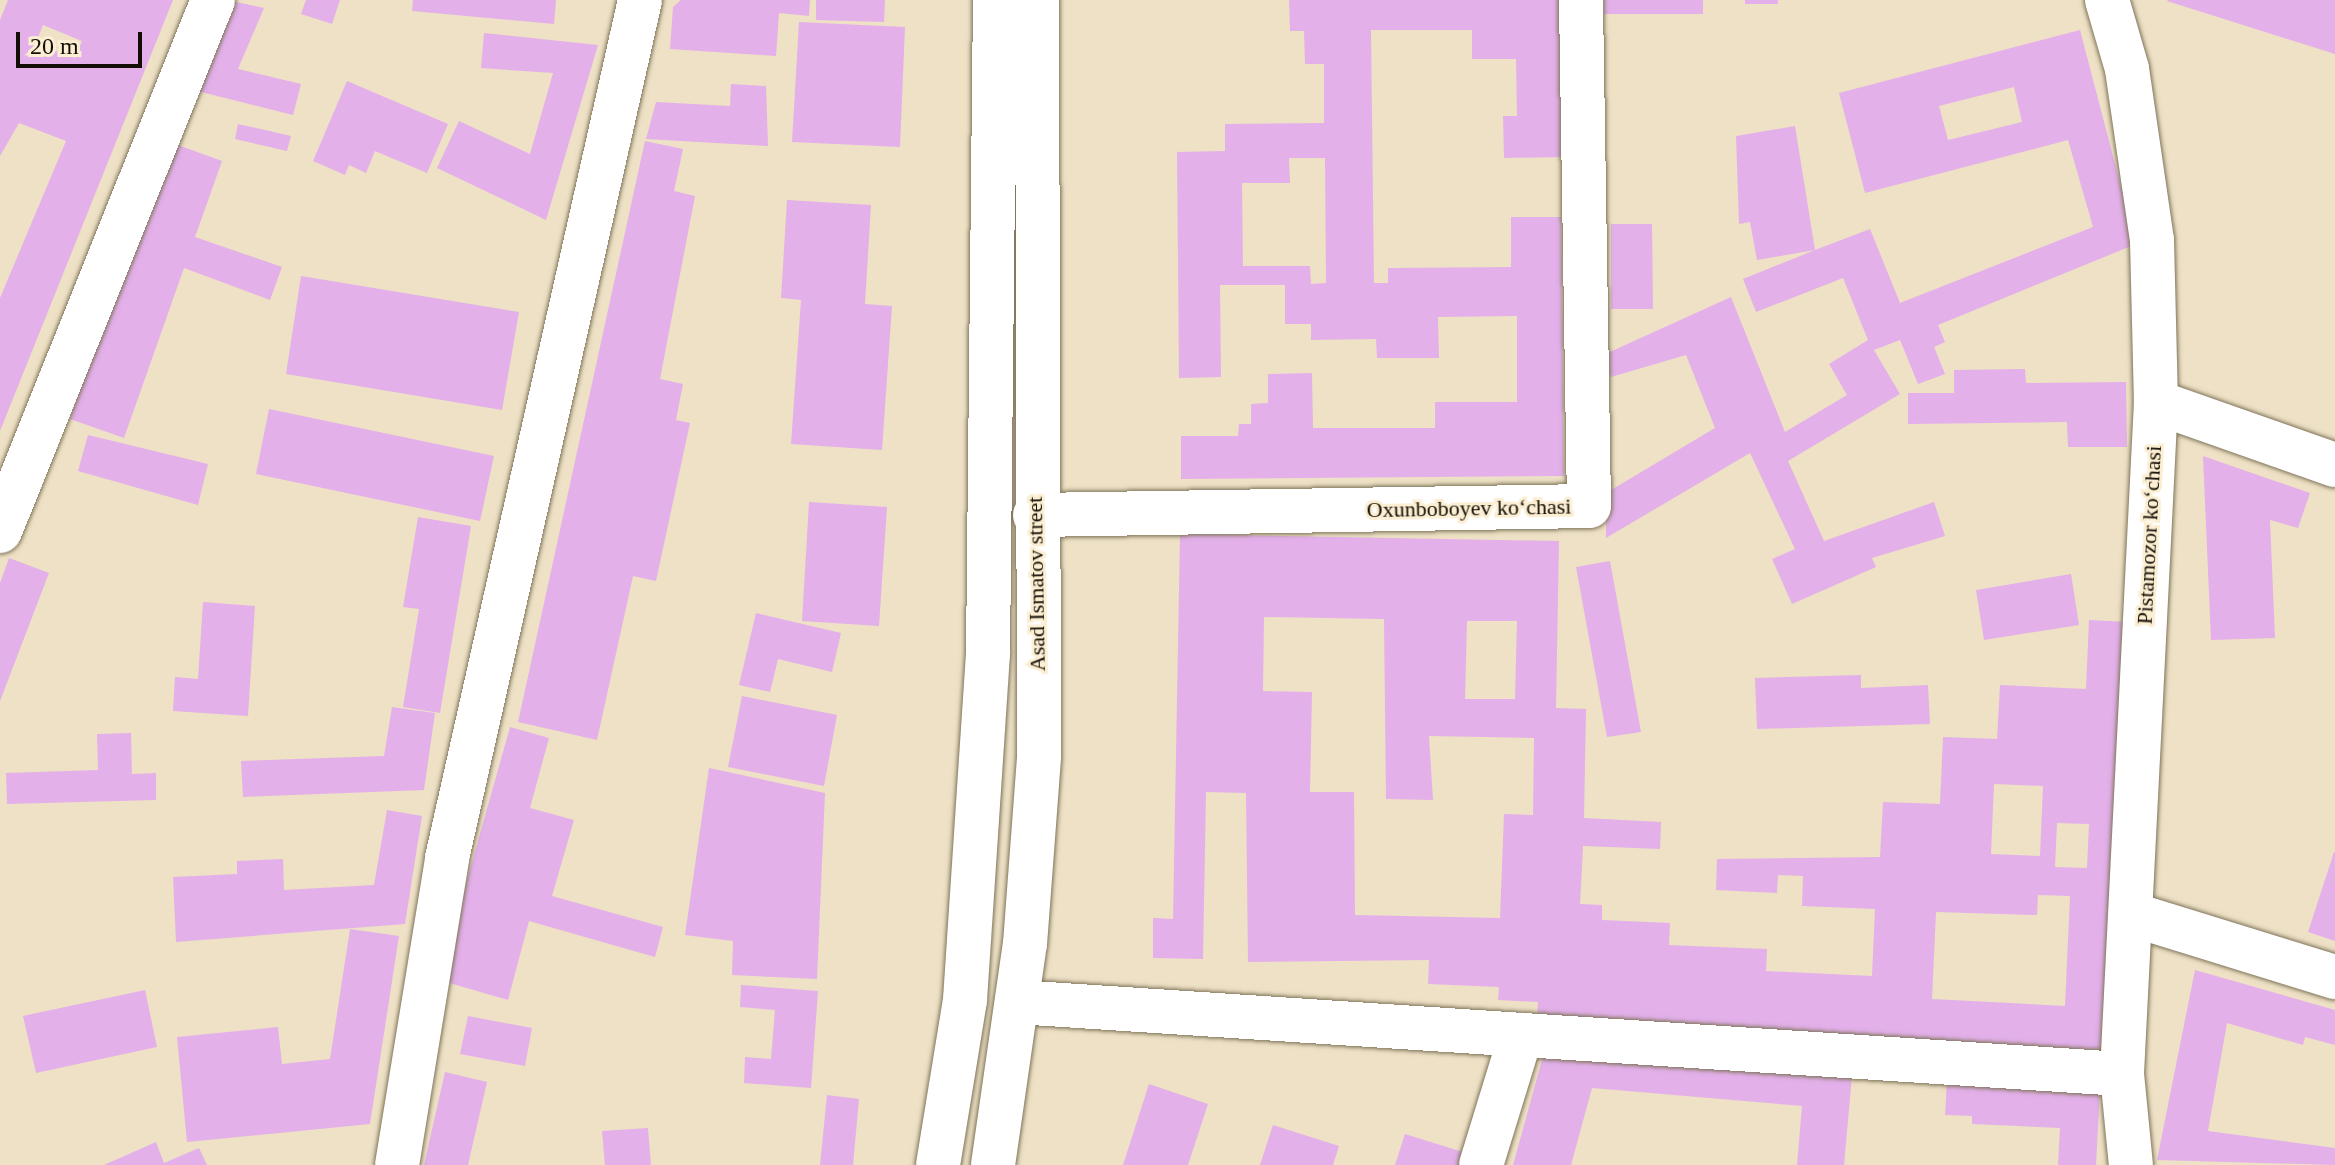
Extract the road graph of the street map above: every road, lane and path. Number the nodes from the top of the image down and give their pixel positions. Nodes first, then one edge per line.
1 (213, 0) edge
2 (640, 0) edge
3 (995, 0) edge
4 (1037, 0) edge
5 (1581, 0) edge
6 (2107, 0) edge
7 (2156, 402) junction
8 (2335, 465) edge
9 (1035, 515) junction
10 (0, 531) edge
11 (2131, 914) junction
12 (2335, 977) edge
13 (1017, 1002) junction
14 (1521, 1035) junction
15 (2122, 1074) junction
16 (397, 1165) edge
17 (938, 1165) edge
18 (993, 1165) edge
19 (1481, 1165) edge
20 (2131, 1165) edge

1 - 10 street
2 - 16 street
3 - 17 street
4 - 9 street, Asad Ismatov street
5 - 9 street, Oxunboboyev koʻchasi
6 - 7 street, Pistamozor koʻchasi
7 - 8 street
7 - 11 street, Pistamozor koʻchasi
9 - 13 street, Asad Ismatov street
11 - 12 street
11 - 15 street, Pistamozor koʻchasi
13 - 14 street
13 - 18 street, Asad Ismatov street
14 - 15 street
14 - 19 street
15 - 20 street, Pistamozor koʻchasi

